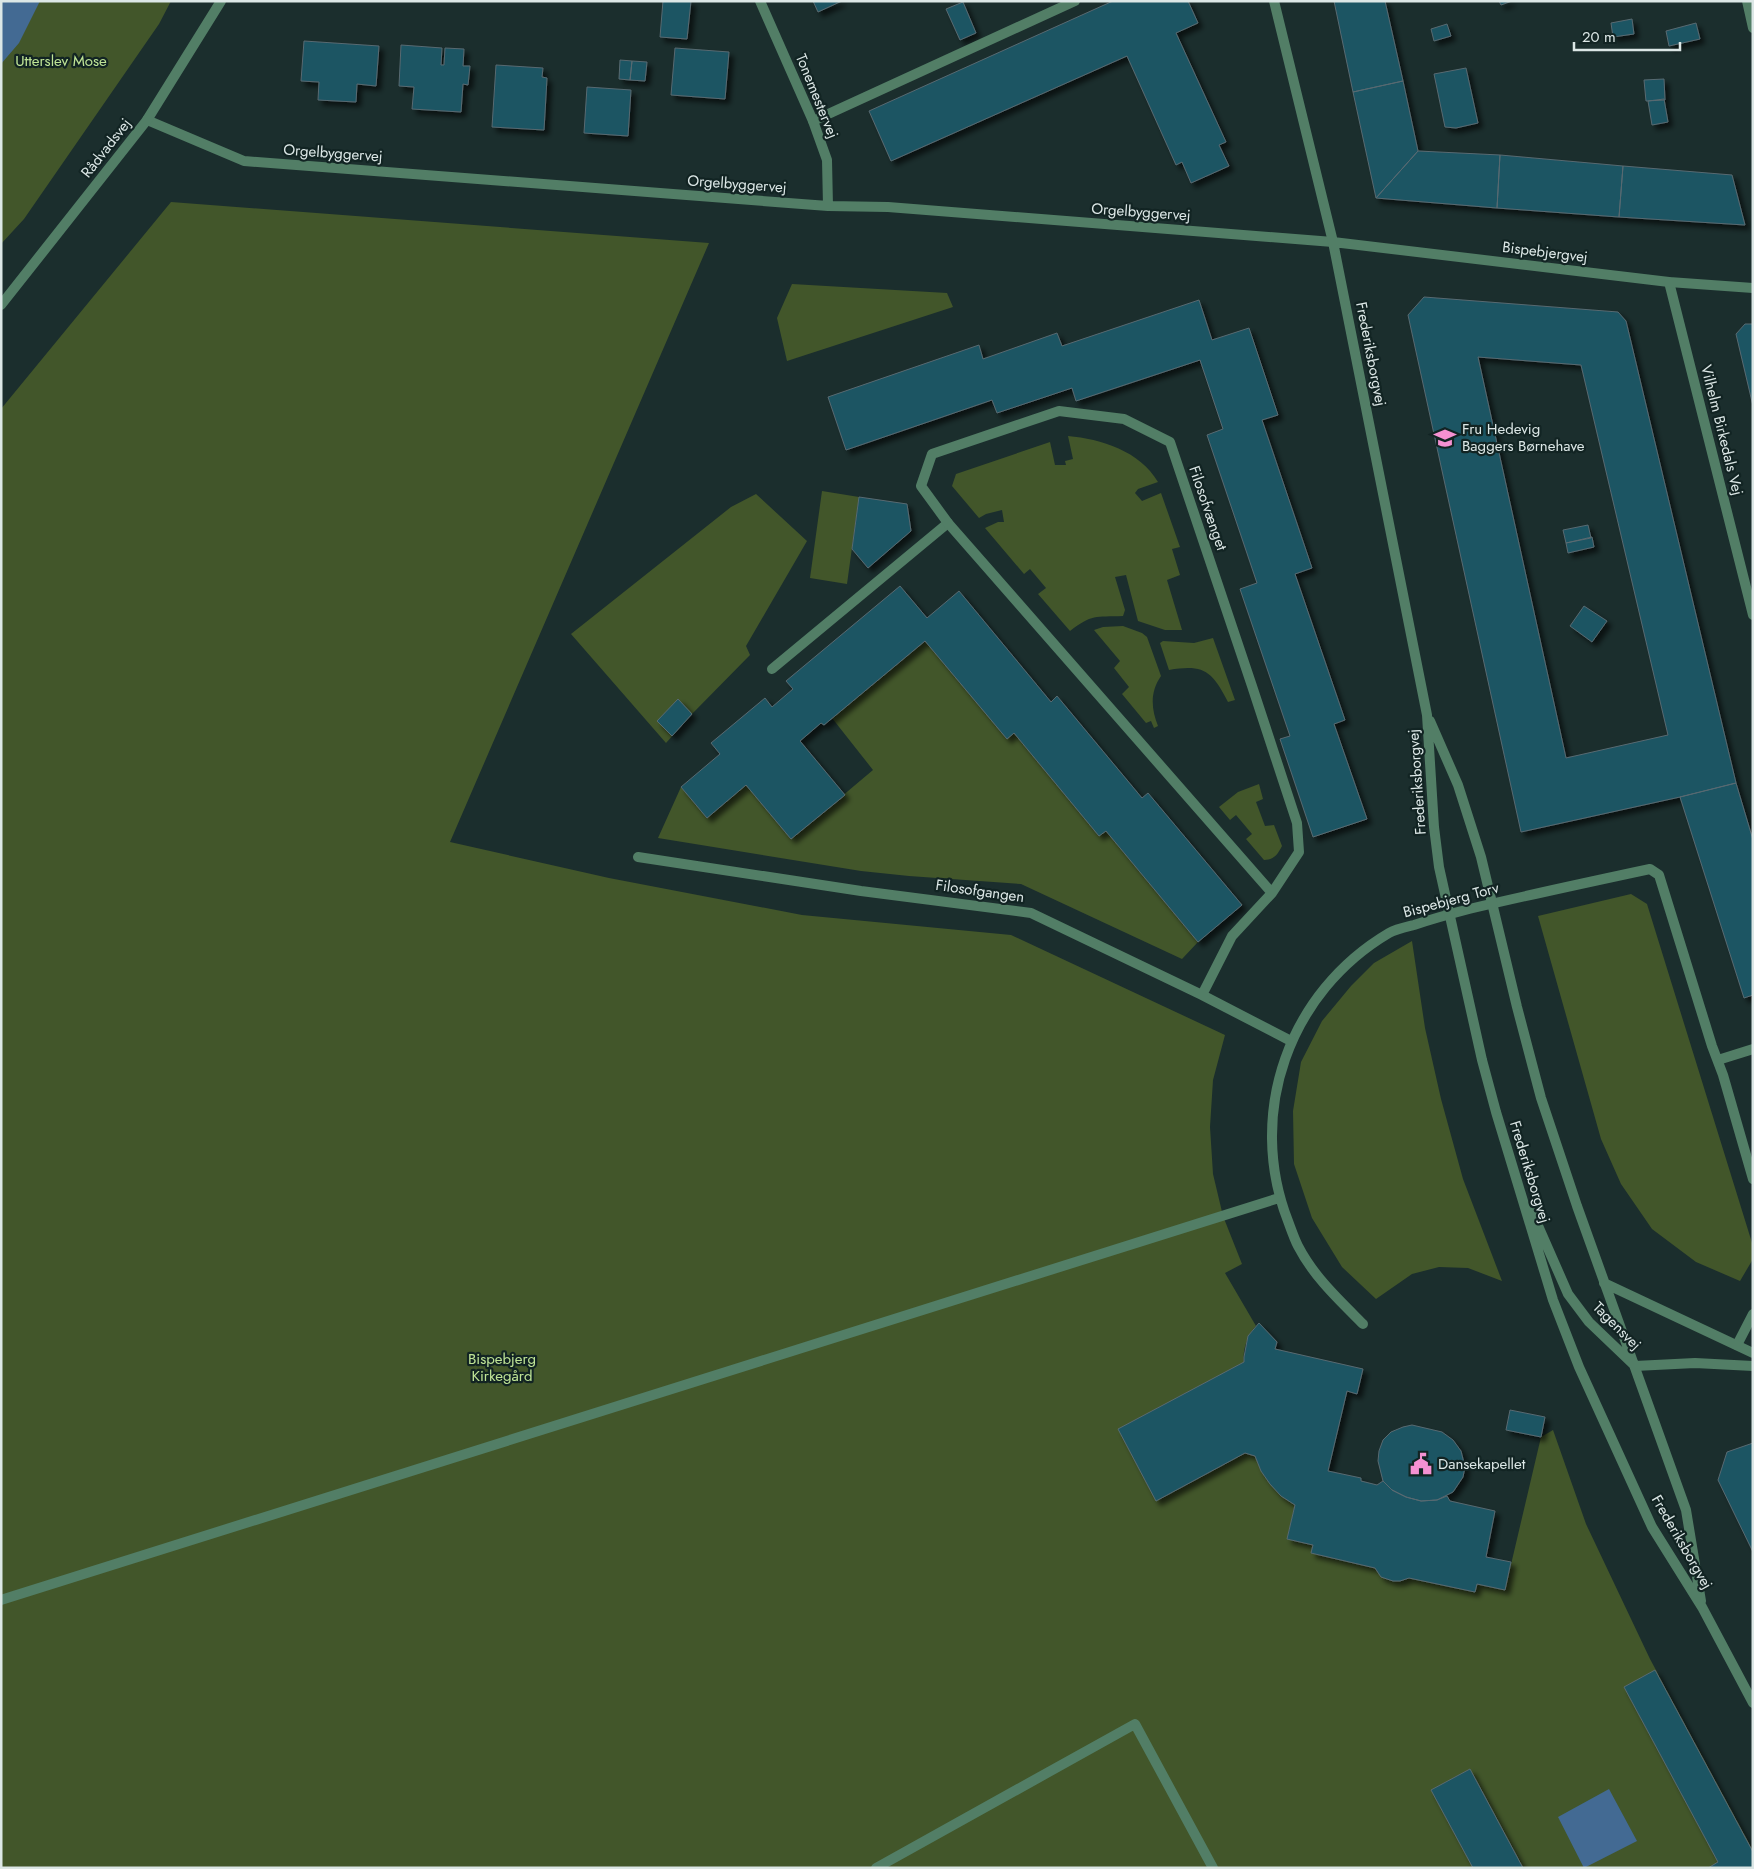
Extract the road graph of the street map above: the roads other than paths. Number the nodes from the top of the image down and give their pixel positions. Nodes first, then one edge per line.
1 (221, 1) edge
2 (760, 1) edge
3 (1074, 1) edge
4 (1274, 1) edge
5 (1747, 1) edge
6 (1753, 28) edge
7 (147, 120) junction
8 (813, 121) junction
9 (828, 206) junction
10 (1333, 242) junction
11 (1669, 282) junction
12 (1753, 288) edge
13 (1, 304) edge
14 (948, 523) junction
15 (1753, 615) edge
16 (772, 669) dead end
17 (1428, 715) junction
18 (638, 857) dead end
19 (1272, 893) junction
20 (1492, 904) junction
21 (1450, 914) junction
22 (1202, 995) junction
23 (1292, 1041) junction
24 (1753, 1049) edge
25 (1718, 1060) junction
26 (1515, 1174) junction
27 (1753, 1180) edge
28 (1279, 1198) junction
29 (1604, 1283) junction
30 (1753, 1314) edge
31 (1363, 1324) dead end
32 (1737, 1345) junction
33 (1753, 1353) edge
34 (1635, 1366) junction
35 (1753, 1366) edge
36 (1, 1600) edge
37 (1702, 1607) junction
38 (1753, 1703) edge
39 (876, 1868) edge
40 (1213, 1868) edge

1 - 7 street, Rådvadsvej
2 - 8 street, Tonemestervej
3 - 8 street
4 - 10 street, Frederiksborgvej
5 - 6 street
7 - 9 street, Orgelbyggervej
7 - 13 street, Rådvadsvej
8 - 9 street, Tonemestervej
9 - 10 street, Orgelbyggervej
10 - 11 street, Bispebjergvej
10 - 17 street, Frederiksborgvej
11 - 12 street, Bispebjergvej
11 - 15 street, Vilhelm Birkedals Vej
14 - 16 street
14 - 19 street, Filosofvænget
14 - 19 street, Filosofvænget
17 - 20 street, Frederiksborgvej
17 - 21 street, Frederiksborgvej
18 - 22 street, Filosofgangen
19 - 22 street, Filosofvænget
20 - 21 street, Bispebjerg Torv
20 - 25 street, Bispebjerg Torv
20 - 29 street, Frederiksborgvej
21 - 23 street, Bispebjerg Torv
21 - 26 street, Frederiksborgvej
22 - 23 street, Filosofgangen
23 - 28 street, Bispebjerg Torv
24 - 25 street
25 - 27 street, Bispebjerg Torv
26 - 34 street, Tagensvej
26 - 37 street, Frederiksborgvej
28 - 31 street, Bispebjerg Torv
28 - 36 street
29 - 32 street, Tagensvej
29 - 34 street, Frederiksborgvej
30 - 32 street
32 - 33 street, Tagensvej
34 - 35 street, Tagensvej
34 - 37 street, Frederiksborgvej
37 - 38 street, Frederiksborgvej
39 - 40 street

